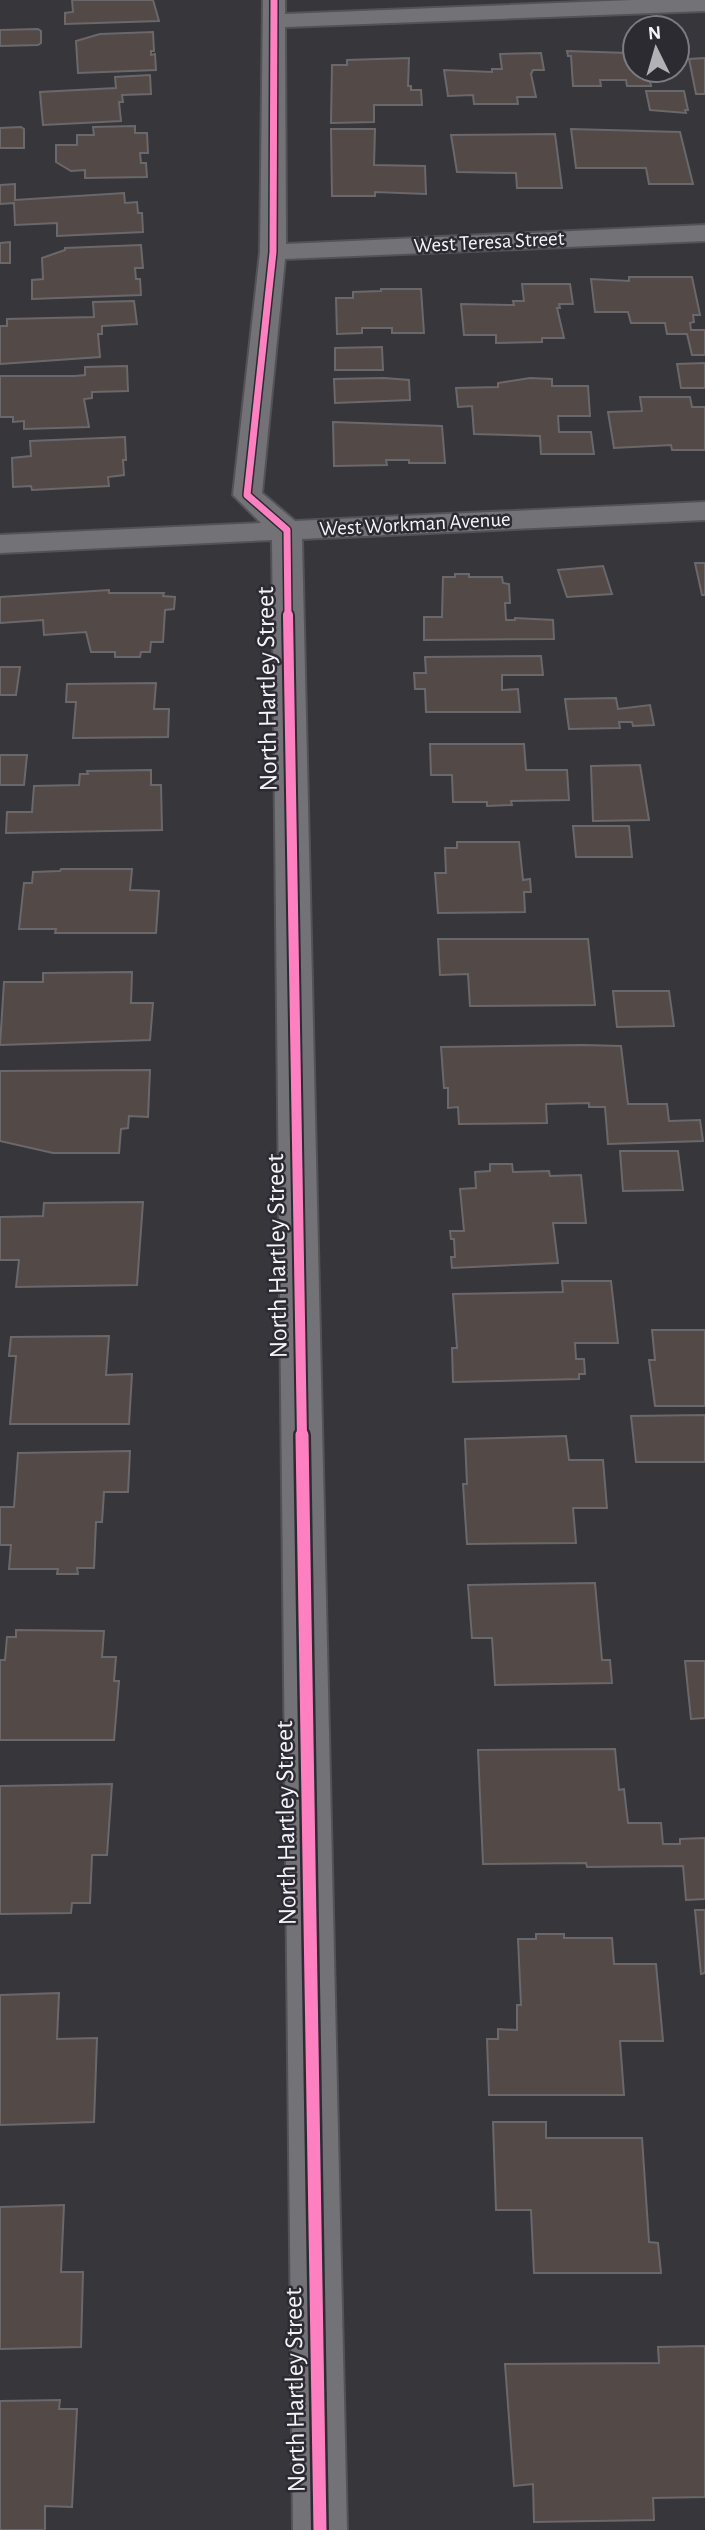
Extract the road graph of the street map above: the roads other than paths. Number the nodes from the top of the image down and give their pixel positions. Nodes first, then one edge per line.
1 (705, 4) edge
2 (273, 10) edge
3 (705, 233) edge
4 (273, 252) junction
5 (705, 511) edge
6 (287, 530) junction
7 (0, 544) edge
8 (320, 2530) edge

1 - 2 street
2 - 4 street
3 - 4 street, West Teresa Street
4 - 6 street
5 - 6 street, West Workman Avenue
6 - 7 street, West Workman Avenue
6 - 8 street, North Hartley Street

